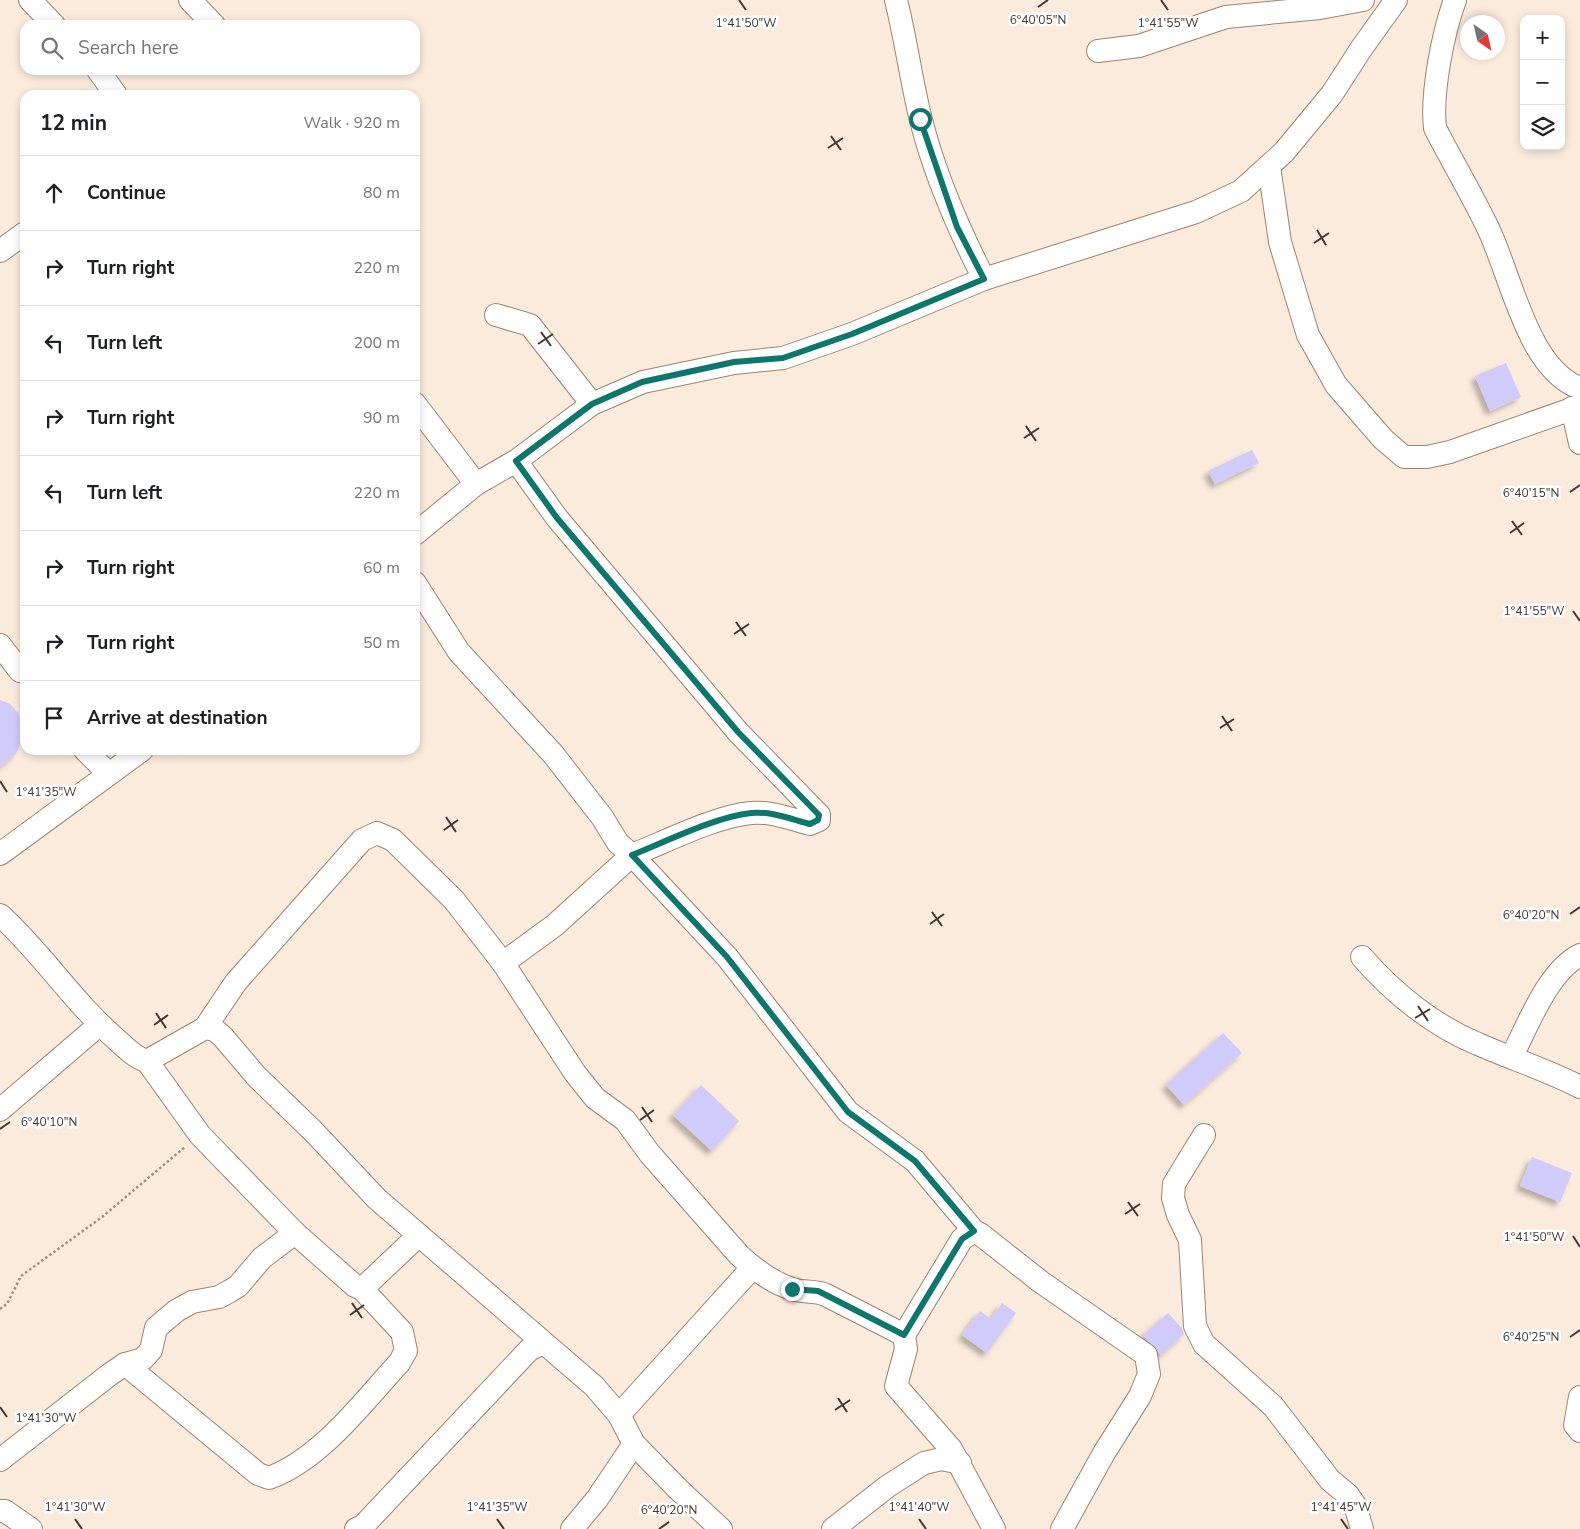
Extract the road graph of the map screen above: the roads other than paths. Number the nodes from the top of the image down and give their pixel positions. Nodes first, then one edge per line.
1 (30, 0) edge
2 (190, 0) edge
3 (896, 0) edge
4 (1363, 0) edge
5 (1396, 0) edge
6 (1455, 0) edge
7 (49, 20) edge
8 (209, 20) edge
9 (1098, 51) dead end
10 (102, 75) edge
11 (112, 90) edge
12 (1270, 166) junction
13 (20, 237) edge
14 (0, 251) edge
15 (984, 279) junction
16 (496, 315) dead end
17 (1570, 400) edge
18 (592, 404) junction
19 (420, 411) edge
20 (1580, 443) edge
21 (516, 461) junction
22 (476, 484) junction
23 (420, 530) edge
24 (420, 591) edge
25 (0, 645) edge
26 (20, 668) edge
27 (90, 755) edge
28 (135, 755) edge
29 (108, 774) junction
30 (0, 854) edge
31 (632, 855) junction
32 (0, 915) edge
33 (1580, 955) edge
34 (1362, 957) dead end
35 (503, 962) junction
36 (99, 1024) junction
37 (205, 1028) junction
38 (1512, 1056) junction
39 (147, 1061) junction
40 (1580, 1088) edge
41 (0, 1110) edge
42 (1204, 1135) dead end
43 (974, 1231) junction
44 (295, 1233) junction
45 (419, 1235) junction
46 (752, 1268) junction
47 (362, 1290) junction
48 (904, 1335) junction
49 (543, 1343) junction
50 (125, 1364) junction
51 (1580, 1396) edge
52 (619, 1415) junction
53 (1580, 1431) edge
54 (634, 1444) junction
55 (0, 1460) edge
56 (960, 1462) junction
57 (0, 1511) edge
58 (31, 1529) edge
59 (356, 1529) edge
60 (572, 1529) edge
61 (721, 1529) edge
62 (833, 1529) edge
63 (994, 1529) edge
64 (1062, 1529) edge
65 (1362, 1529) edge

1 - 7 street
2 - 8 street
3 - 15 street
4 - 9 street
5 - 12 street
6 - 17 street
10 - 11 street
12 - 15 street
12 - 17 street
13 - 14 street
15 - 18 street
16 - 18 street
17 - 20 street
18 - 21 street
19 - 22 street
21 - 22 street
21 - 31 street
22 - 23 street
24 - 31 street
25 - 26 street
27 - 29 street
28 - 29 street
29 - 30 street
31 - 35 street
31 - 43 street
32 - 36 street
33 - 38 street
34 - 38 street
35 - 37 street
35 - 46 street
36 - 39 street
36 - 41 street
37 - 39 street
37 - 45 street
38 - 40 street
39 - 44 street
42 - 65 street
43 - 48 street
43 - 64 street
44 - 47 street
44 - 50 street
45 - 47 street
45 - 49 street
46 - 48 street
46 - 52 street
47 - 50 street
48 - 56 street
49 - 52 street
49 - 59 street
50 - 55 street
51 - 53 street
52 - 54 street
54 - 60 street
54 - 61 street
56 - 62 street
56 - 63 street
57 - 58 street

